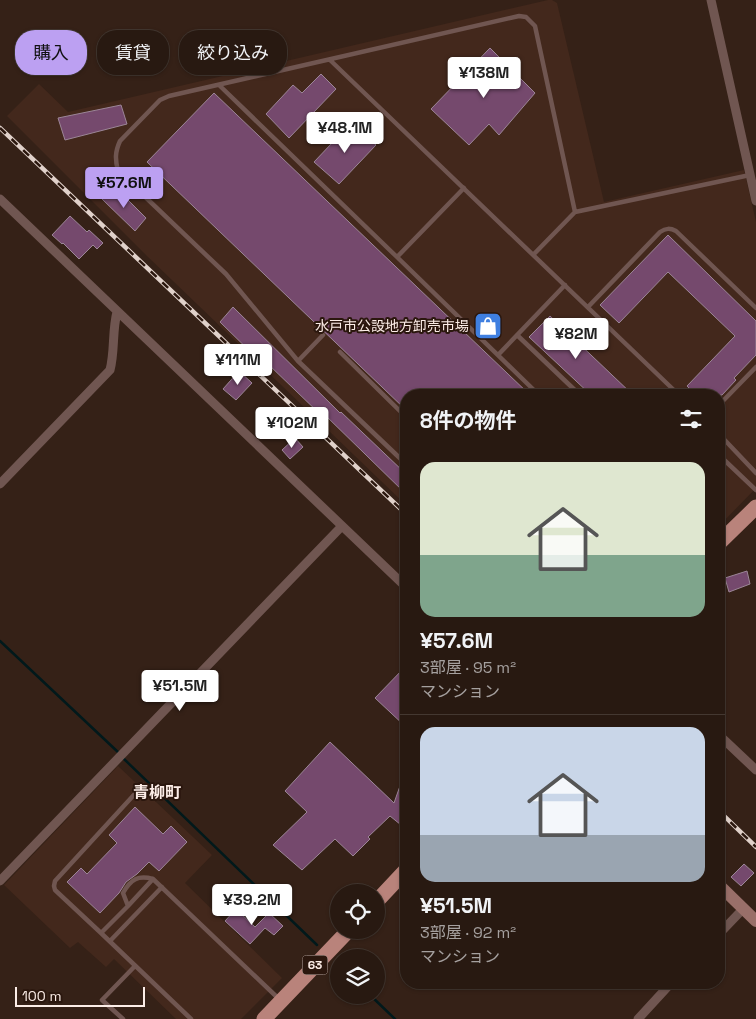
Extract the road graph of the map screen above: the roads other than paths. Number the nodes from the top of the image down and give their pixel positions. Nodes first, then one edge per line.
1 (711, 0) edge
2 (330, 60) junction
3 (219, 85) junction
4 (750, 175) junction
5 (464, 188) junction
6 (0, 199) edge
7 (756, 201) edge
8 (575, 212) junction
9 (533, 254) junction
10 (397, 257) junction
11 (566, 285) junction
12 (588, 307) junction
13 (756, 308) edge
14 (117, 312) junction
15 (324, 335) dead end
16 (517, 335) junction
17 (340, 352) dead end
18 (498, 355) junction
19 (298, 361) junction
20 (756, 368) edge
21 (533, 389) edge
22 (574, 389) edge
23 (674, 389) edge
24 (725, 400) edge
25 (400, 411) edge
26 (725, 440) edge
27 (399, 457) edge
28 (725, 461) edge
29 (756, 473) edge
30 (0, 484) edge
31 (756, 490) edge
32 (756, 507) edge
33 (342, 526) junction
34 (725, 537) edge
35 (400, 581) edge
36 (725, 741) edge
37 (756, 770) edge
38 (143, 785) dead end
39 (400, 876) edge
40 (153, 879) junction
41 (0, 881) edge
42 (162, 887) junction
43 (725, 891) edge
44 (385, 892) edge
45 (128, 906) junction
46 (743, 909) junction
47 (756, 921) edge
48 (725, 928) edge
49 (101, 933) junction
50 (340, 939) edge
51 (110, 941) junction
52 (135, 966) junction
53 (666, 989) edge
54 (281, 1001) junction
55 (123, 1019) edge
56 (191, 1019) edge
57 (264, 1019) edge
58 (638, 1019) edge

1 - 4 street
2 - 3 lane
2 - 5 lane
2 - 8 lane
3 - 10 lane
3 - 19 lane
4 - 7 street
4 - 8 lane
5 - 9 lane
5 - 10 lane
6 - 14 street
8 - 9 lane
9 - 11 lane
10 - 18 lane
11 - 12 lane
11 - 16 lane
12 - 13 lane
12 - 23 lane
14 - 30 street
14 - 33 street
15 - 19 lane
16 - 18 lane
16 - 22 lane
17 - 25 lane
18 - 21 lane
19 - 27 lane
20 - 24 lane
26 - 29 lane
28 - 31 lane
32 - 34 main road
33 - 35 street
33 - 41 street
36 - 37 street
38 - 49 lane
39 - 44 main road
40 - 42 lane
40 - 45 lane
40 - 45 lane
42 - 51 lane
42 - 54 lane
43 - 46 street
45 - 49 lane
46 - 47 street
46 - 48 street
49 - 51 lane
50 - 54 main road, 63
51 - 52 lane
52 - 55 lane
52 - 56 lane
53 - 58 street
54 - 57 main road, 63

